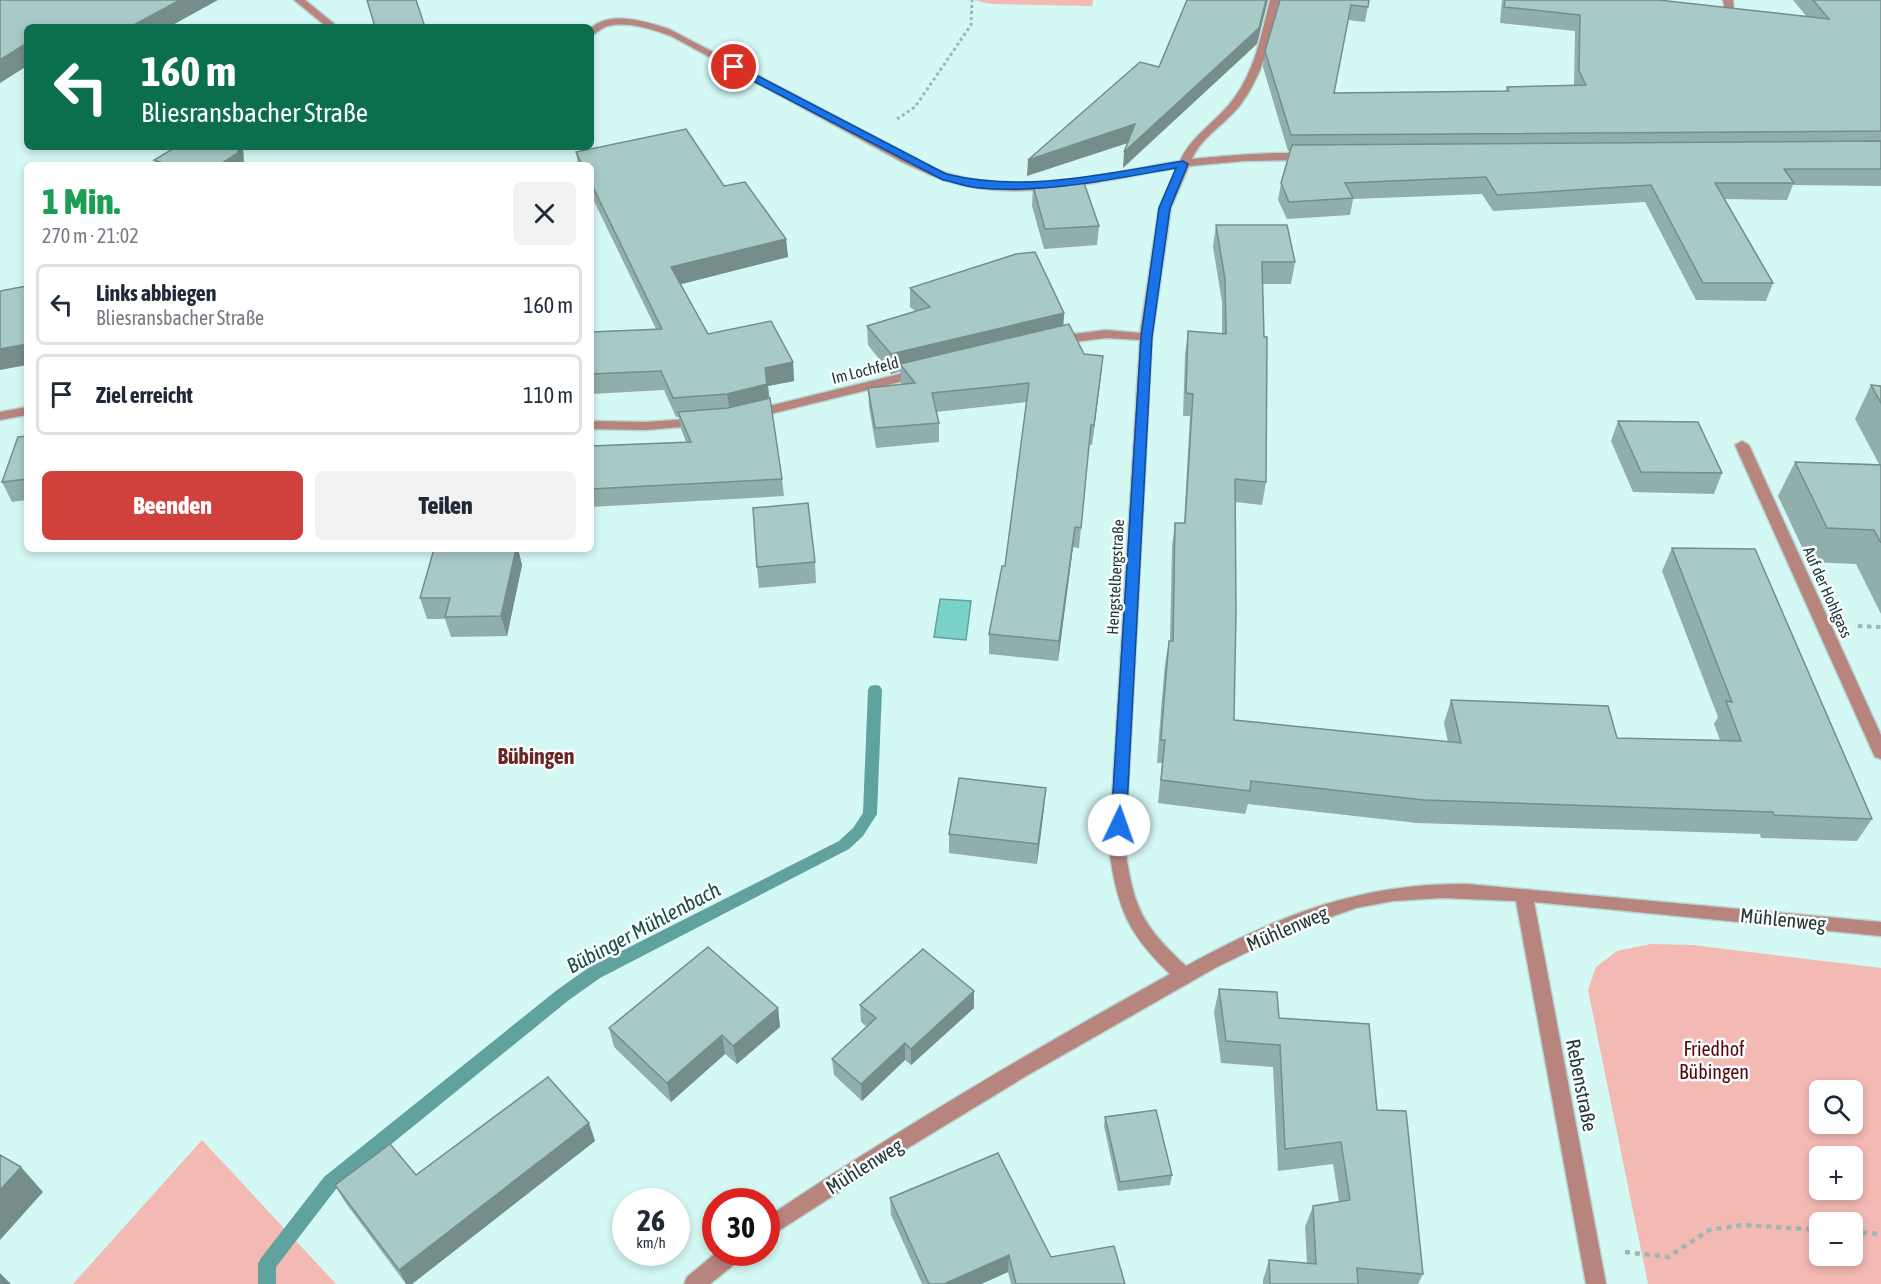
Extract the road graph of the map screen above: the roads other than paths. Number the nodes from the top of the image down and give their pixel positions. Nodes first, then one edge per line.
1 (299, 0) edge
2 (1275, 0) edge
3 (1728, 0) edge
4 (1719, 14) edge
5 (329, 24) edge
6 (594, 30) edge
7 (1323, 156) edge
8 (1183, 164) junction
9 (1146, 337) junction
10 (1039, 344) edge
11 (928, 371) edge
12 (24, 412) edge
13 (0, 416) edge
14 (740, 417) edge
15 (719, 420) edge
16 (594, 425) edge
17 (1742, 445) dead end
18 (1881, 753) edge
19 (1524, 895) junction
20 (1881, 929) edge
21 (1184, 976) junction
22 (780, 1220) edge
23 (716, 1266) edge
24 (694, 1284) edge
25 (1596, 1284) edge

1 - 5 street
2 - 8 street, Hengstelbergstraße
3 - 4 street
6 - 8 street
7 - 8 street
8 - 9 street, Hengstelbergstraße
9 - 10 street
9 - 21 street, Hengstelbergstraße
11 - 14 street, Im Lochfeld
12 - 13 street
15 - 16 street
17 - 18 street, Auf der Hohlgass
19 - 20 street, Mühlenweg
19 - 21 street, Mühlenweg
19 - 25 street, Rebenstraße
21 - 22 street, Mühlenweg
23 - 24 street

